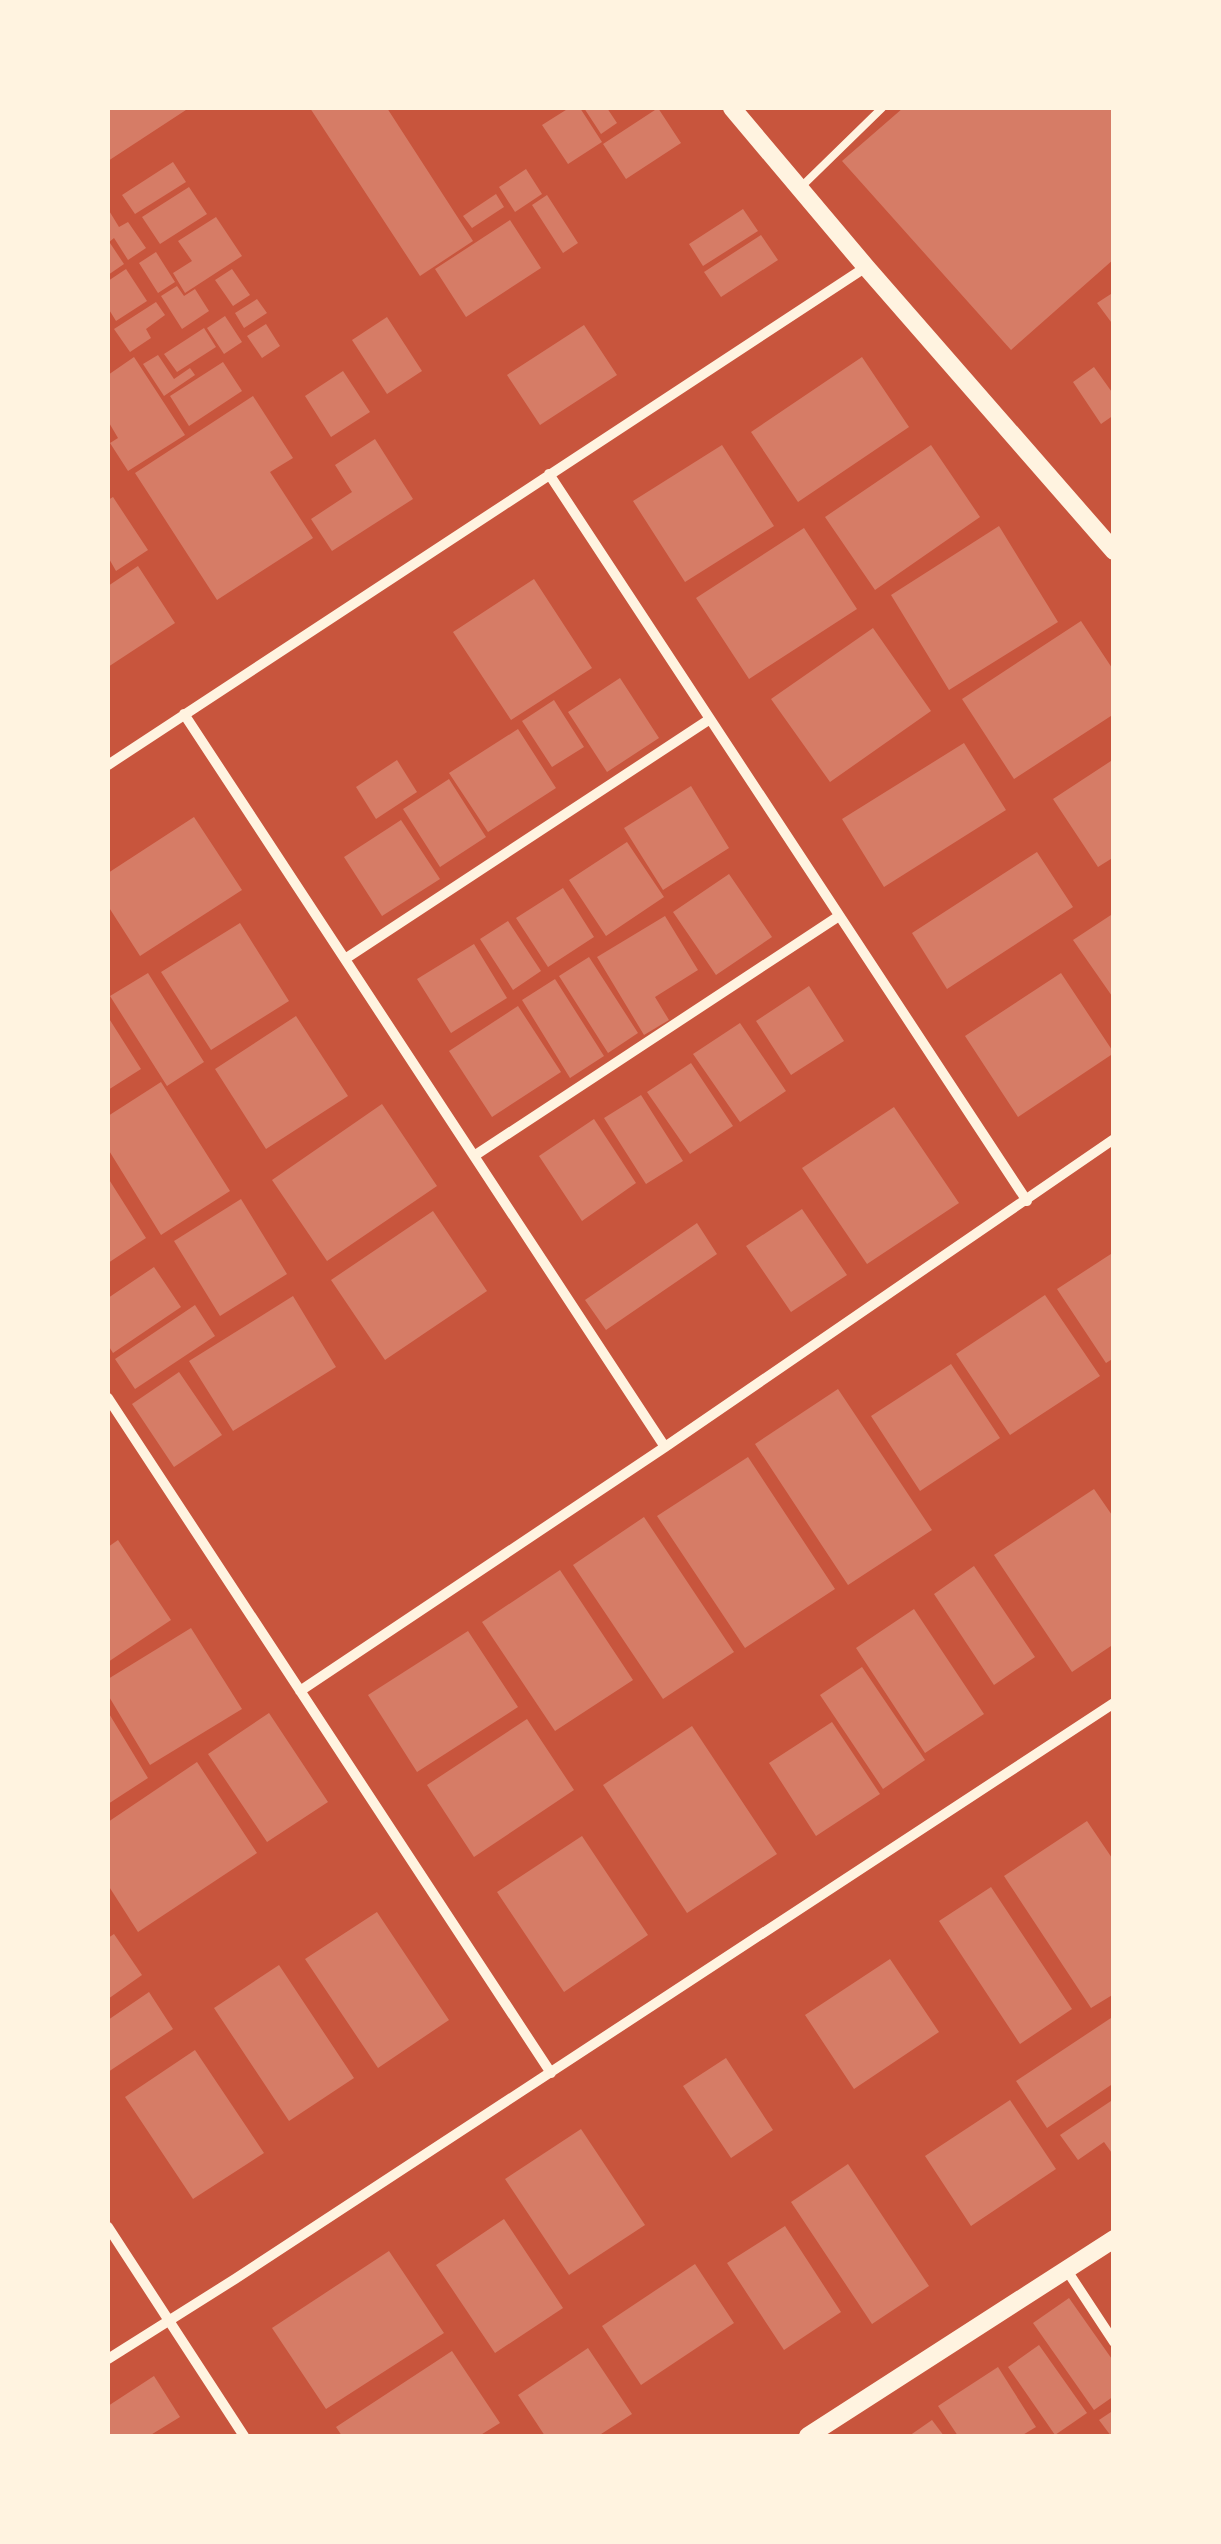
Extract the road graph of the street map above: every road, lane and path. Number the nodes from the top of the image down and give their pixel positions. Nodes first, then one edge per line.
1 (732, 108) edge
2 (882, 108) edge
3 (800, 188) junction
4 (866, 267) junction
5 (550, 474) junction
6 (1114, 552) edge
7 (184, 714) junction
8 (710, 719) junction
9 (108, 764) edge
10 (839, 916) junction
11 (344, 960) junction
12 (1114, 1140) edge
13 (474, 1156) junction
14 (1027, 1200) junction
15 (108, 1398) edge
16 (665, 1448) junction
17 (300, 1691) junction
18 (1114, 1703) edge
19 (551, 2072) junction
20 (108, 2227) edge
21 (1114, 2239) edge
22 (1066, 2269) junction
23 (169, 2321) junction
24 (1114, 2342) edge
25 (108, 2359) edge
26 (244, 2436) edge
27 (808, 2436) edge

1 - 3 street
2 - 3 lane
3 - 4 street
4 - 5 street
4 - 6 street
5 - 7 street
5 - 8 street
7 - 9 street
7 - 11 street
8 - 10 street
8 - 11 street
10 - 13 street
10 - 14 street
11 - 13 street
12 - 14 street
13 - 16 street
14 - 16 street
15 - 17 street
16 - 17 street
17 - 19 street
18 - 19 street
19 - 23 street
20 - 23 street
21 - 22 street
22 - 24 street
22 - 27 street
23 - 25 street
23 - 26 street

